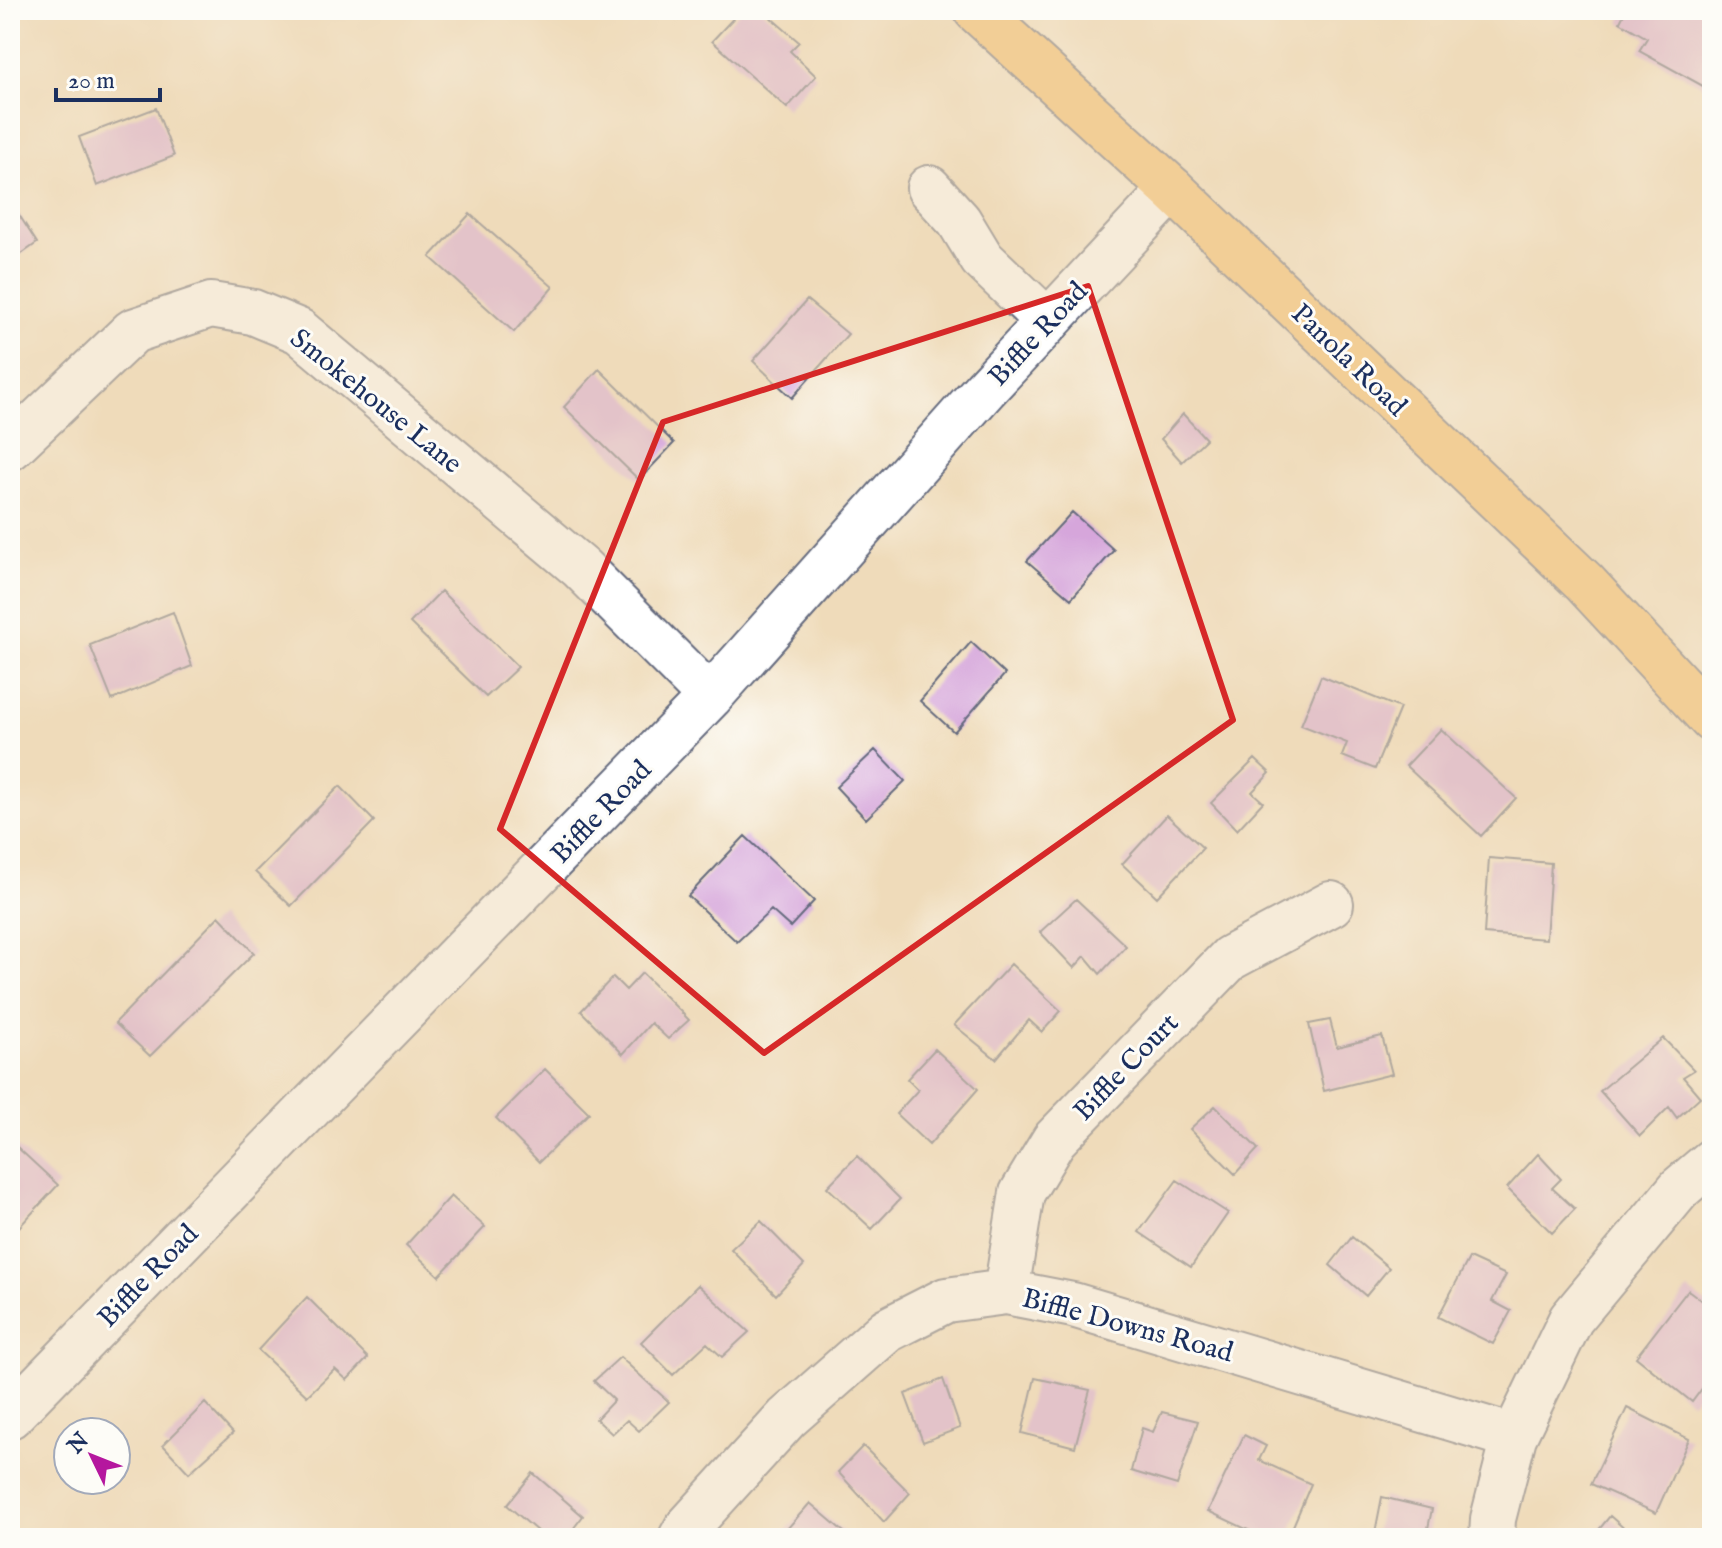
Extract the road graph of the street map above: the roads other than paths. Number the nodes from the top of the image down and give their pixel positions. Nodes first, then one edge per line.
1 (976, 10) edge
2 (929, 188) dead end
3 (1172, 189) junction
4 (1048, 322) junction
5 (10, 448) edge
6 (710, 697) junction
7 (1712, 720) edge
8 (1331, 904) dead end
9 (1712, 1161) edge
10 (1006, 1292) junction
11 (10, 1416) edge
12 (1514, 1437) junction
13 (681, 1538) edge
14 (1492, 1538) edge

1 - 3 main road, Panola Road
2 - 4 street
3 - 4 street, Biffle Road
3 - 7 main road, Panola Road
4 - 6 street, Biffle Road
5 - 6 street, Smokehouse Lane
6 - 11 street, Biffle Road
8 - 10 street, Biffle Court
9 - 12 street
10 - 12 street, Biffle Downs Road
10 - 13 street, Biffle Downs Road
12 - 14 street

